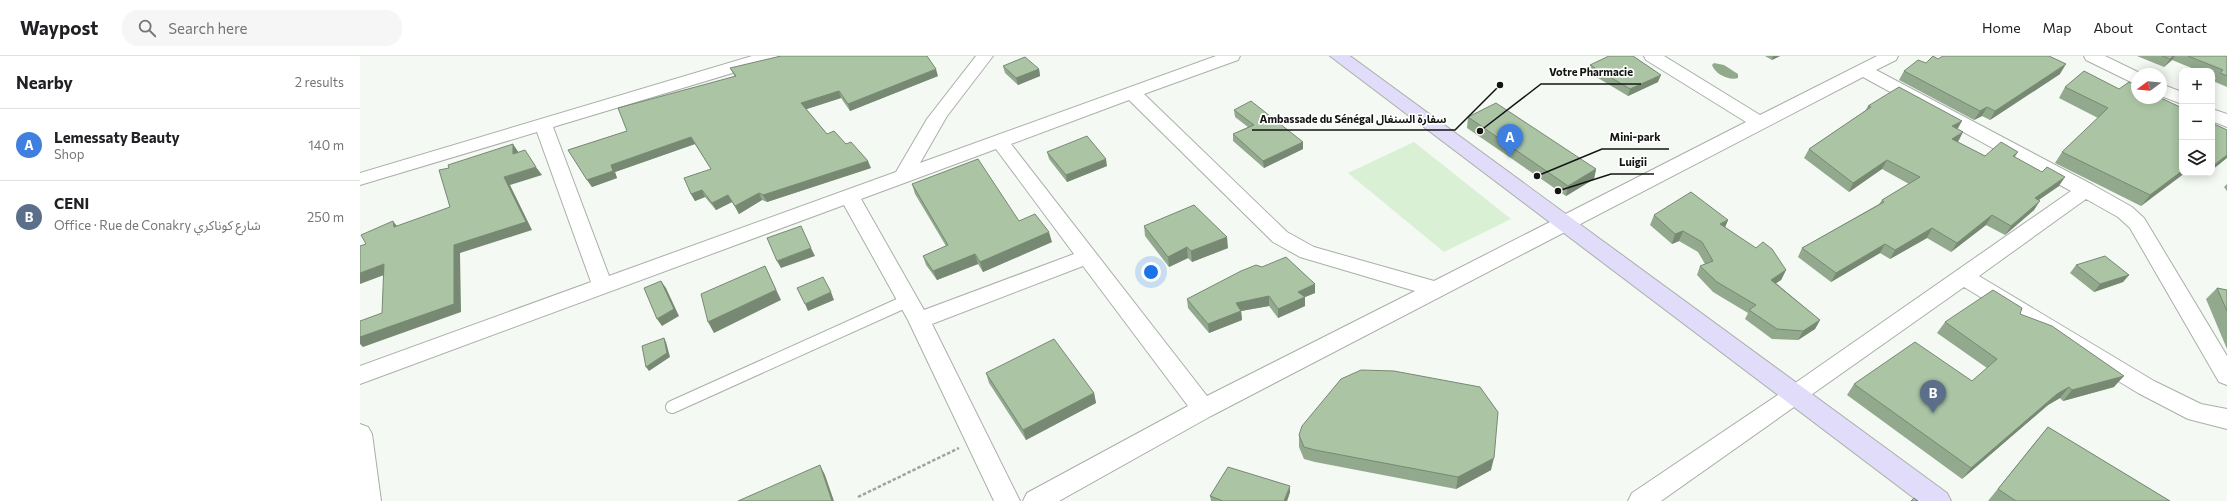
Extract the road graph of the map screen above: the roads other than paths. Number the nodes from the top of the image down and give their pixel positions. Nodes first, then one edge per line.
1 (770, 56) edge
2 (985, 56) edge
3 (1232, 56) edge
4 (1339, 56) edge
5 (1652, 56) edge
6 (2092, 56) edge
7 (1871, 62) edge
8 (2131, 75) edge
9 (2167, 92) edge
10 (1132, 93) junction
11 (2179, 98) edge
12 (2215, 115) edge
13 (2227, 121) edge
14 (543, 123) junction
15 (1760, 123) junction
16 (998, 141) junction
17 (903, 176) junction
18 (360, 178) edge
19 (2086, 190) junction
20 (849, 196) junction
21 (1564, 223) junction
22 (1086, 256) junction
23 (1963, 276) junction
24 (603, 287) junction
25 (1436, 289) junction
26 (907, 301) junction
27 (919, 320) junction
28 (360, 376) edge
29 (2227, 376) edge
30 (1796, 395) junction
31 (672, 407) dead end
32 (1203, 409) junction
33 (2227, 419) edge
34 (360, 434) edge
35 (368, 501) edge
36 (1007, 501) edge
37 (1036, 501) edge
38 (1641, 501) edge
39 (1938, 501) edge

1 - 14 street
2 - 17 street
3 - 10 street
4 - 21 main road
5 - 15 street
6 - 8 street
7 - 15 street
7 - 19 street
9 - 11 street
10 - 16 street
10 - 25 street
12 - 13 street
14 - 18 street
14 - 24 street
15 - 21 street
16 - 17 street
16 - 22 street
17 - 20 street
19 - 23 street
19 - 29 street
20 - 24 street
20 - 26 street
21 - 25 street
21 - 30 main road
22 - 27 street
22 - 32 street
23 - 30 street
23 - 33 street
24 - 28 street
25 - 32 street
26 - 27 street
26 - 31 lane
27 - 36 street
30 - 38 street
30 - 39 main road
32 - 37 street
34 - 35 street

